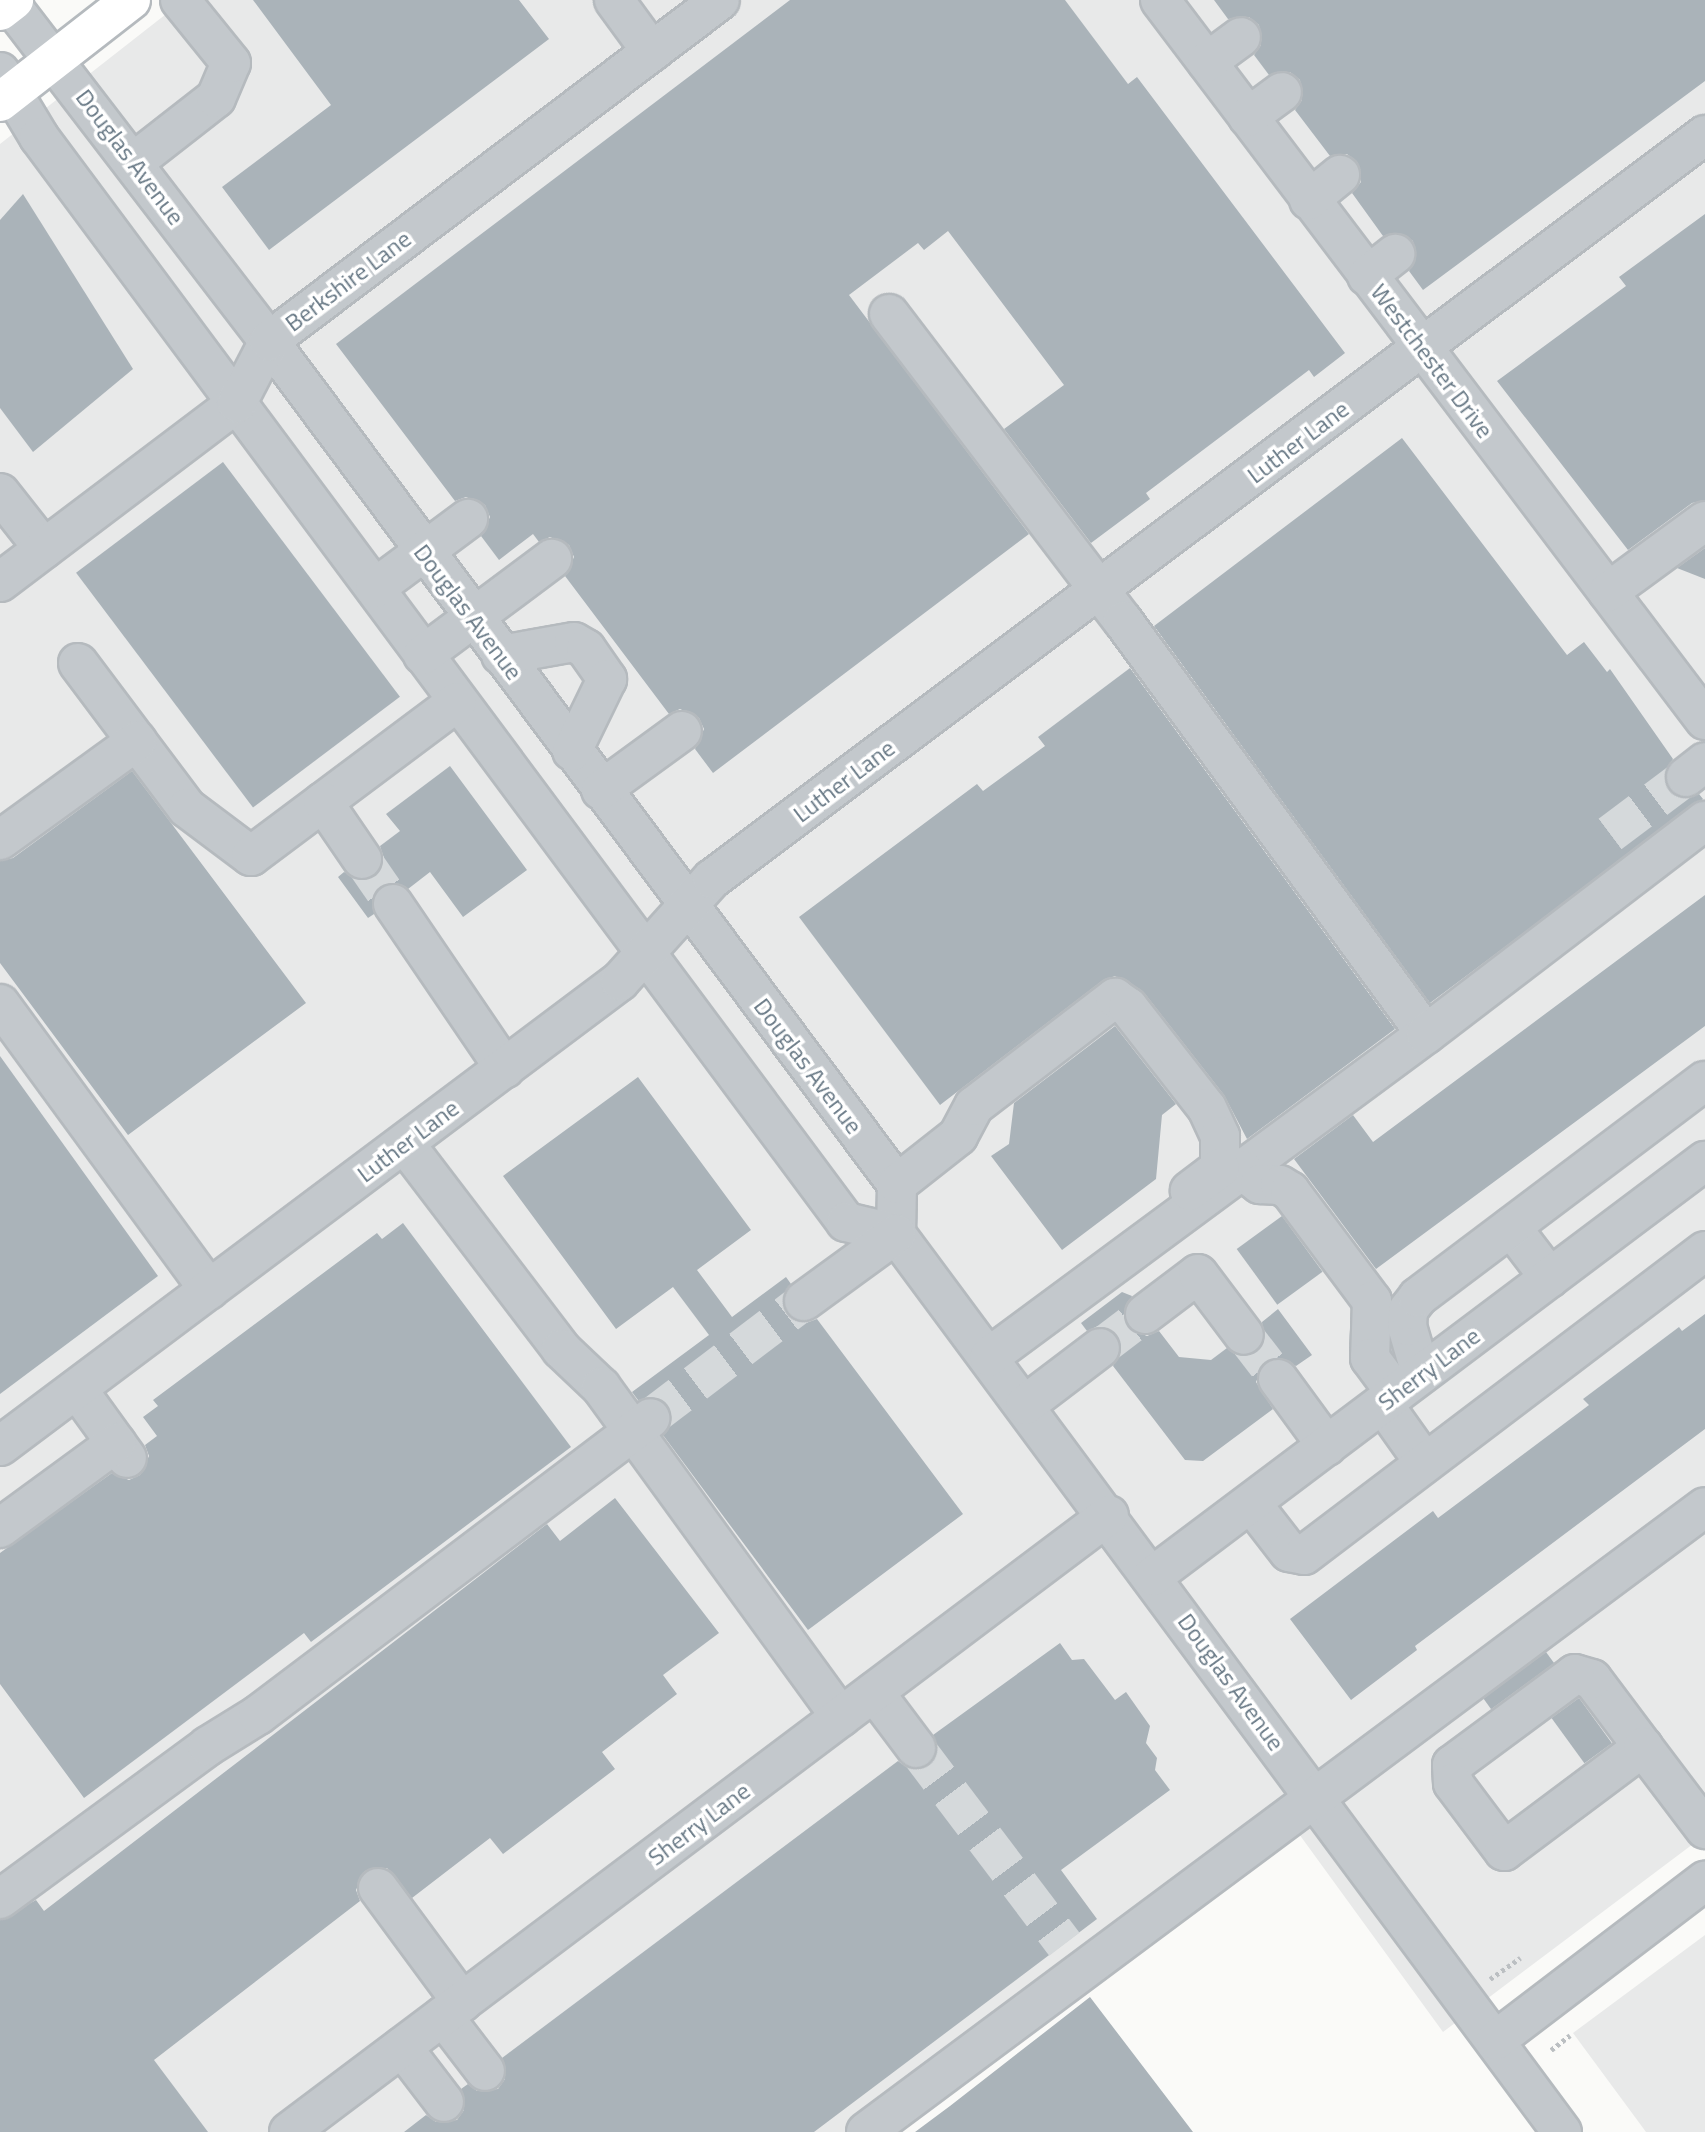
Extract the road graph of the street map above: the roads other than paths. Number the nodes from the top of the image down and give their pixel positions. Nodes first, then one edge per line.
1 (131, 0) edge
2 (180, 0) edge
3 (614, 0) edge
4 (720, 0) edge
5 (8, 3) edge
6 (1170, 4) edge
7 (1241, 37) dead end
8 (652, 52) junction
9 (55, 58) junction
10 (1207, 62) junction
11 (4, 88) edge
12 (1282, 92) dead end
13 (1248, 117) junction
14 (1705, 135) edge
15 (134, 162) junction
16 (1340, 175) dead end
17 (1309, 200) junction
18 (889, 314) dead end
19 (269, 341) junction
20 (1423, 348) junction
21 (237, 403) junction
22 (0, 493) edge
23 (468, 519) dead end
24 (1705, 521) edge
25 (44, 549) junction
26 (424, 552) junction
27 (552, 559) dead end
28 (0, 582) edge
29 (374, 589) junction
30 (1100, 591) junction
31 (1608, 592) junction
32 (473, 618) junction
33 (423, 655) junction
34 (501, 655) junction
35 (78, 663) dead end
36 (457, 702) junction
37 (1705, 720) edge
38 (682, 731) dead end
39 (137, 741) junction
40 (572, 751) junction
41 (601, 790) junction
42 (323, 802) junction
43 (1705, 821) edge
44 (0, 841) edge
45 (362, 859) tunnel mouth
46 (393, 904) tunnel mouth
47 (688, 907) junction
48 (644, 954) junction
49 (0, 1004) edge
50 (1426, 1034) junction
51 (505, 1069) junction
52 (1705, 1081) edge
53 (405, 1144) junction
54 (1705, 1161) edge
55 (1242, 1170) junction
56 (897, 1184) junction
57 (1511, 1227) junction
58 (896, 1234) junction
59 (1705, 1251) edge
60 (1550, 1278) junction
61 (209, 1290) junction
62 (804, 1301) tunnel mouth
63 (1145, 1314) tunnel mouth
64 (1244, 1335) tunnel mouth
65 (1100, 1348) tunnel mouth
66 (985, 1352) junction
67 (1278, 1379) tunnel mouth
68 (76, 1389) junction
69 (1400, 1390) junction
70 (1025, 1405) junction
71 (641, 1424) junction
72 (0, 1446) edge
73 (1327, 1446) junction
74 (1425, 1463) junction
75 (1251, 1503) junction
76 (1705, 1507) edge
77 (1109, 1515) junction
78 (0, 1528) edge
79 (1153, 1576) junction
80 (874, 1692) junction
81 (841, 1717) junction
82 (1643, 1747) junction
83 (916, 1748) tunnel mouth
84 (1315, 1796) junction
85 (1705, 1829) edge
86 (1705, 1881) edge
87 (378, 1888) dead end
88 (0, 1899) edge
89 (453, 2009) junction
90 (1496, 2040) junction
91 (402, 2047) junction
92 (485, 2071) dead end
93 (443, 2102) dead end
94 (1552, 2128) edge
95 (289, 2132) edge
96 (866, 2132) edge

1 - 9 main road
2 - 15 street
3 - 8 street
4 - 8 street, Berkshire Lane
5 - 9 street, Douglas Avenue
6 - 10 street, Westchester Drive
7 - 10 street
8 - 19 street, Berkshire Lane
9 - 11 main road
9 - 15 street, Douglas Avenue
10 - 13 street, Westchester Drive
11 - 21 street
12 - 13 street
13 - 17 street, Westchester Drive
14 - 20 street, Luther Lane
15 - 19 street, Douglas Avenue
16 - 17 street
17 - 20 street, Westchester Drive
18 - 30 street
19 - 21 street, Berkshire Lane
19 - 26 street, Douglas Avenue
20 - 30 street, Luther Lane
20 - 31 street, Westchester Drive
21 - 25 street, Berkshire Lane
21 - 29 street
22 - 25 street
23 - 26 street
24 - 31 street
25 - 28 street, Berkshire Lane
26 - 29 street
26 - 32 street, Douglas Avenue
27 - 32 street
29 - 33 street
30 - 47 street, Luther Lane
30 - 50 street
31 - 37 street, Westchester Drive
32 - 33 street
32 - 34 street, Douglas Avenue
33 - 36 street
34 - 40 street, Douglas Avenue
34 - 40 street
35 - 39 street
36 - 42 street
36 - 48 street
38 - 41 street
39 - 42 street
39 - 44 street
40 - 41 street, Douglas Avenue
41 - 47 street, Douglas Avenue
42 - 45 street
43 - 50 street
46 - 51 street
47 - 48 street, Luther Lane
47 - 56 street, Douglas Avenue
48 - 51 street, Luther Lane
48 - 58 street
49 - 61 street
50 - 55 street
51 - 53 street, Luther Lane
52 - 57 street
53 - 61 street, Luther Lane
53 - 71 street
54 - 60 street, Sherry Lane
55 - 66 street
55 - 69 street
56 - 58 street
56 - 66 street
57 - 60 street
57 - 69 street
58 - 62 street
58 - 66 street, Douglas Avenue
59 - 74 street
60 - 69 street, Sherry Lane
61 - 68 street, Luther Lane
63 - 64 street
65 - 70 street
66 - 70 street, Douglas Avenue
67 - 73 street
68 - 72 street, Luther Lane
68 - 78 street
69 - 73 street, Sherry Lane
69 - 74 street
70 - 77 street, Douglas Avenue
71 - 81 street
71 - 88 street
73 - 75 street, Sherry Lane
74 - 75 street
75 - 79 street, Sherry Lane
76 - 84 street
77 - 79 street, Douglas Avenue
77 - 80 street, Sherry Lane
79 - 84 street, Douglas Avenue
80 - 81 street, Sherry Lane
80 - 83 street
81 - 89 street, Sherry Lane
82 - 82 street
82 - 85 street
84 - 90 street, Douglas Avenue
84 - 96 street
86 - 90 street
87 - 89 street
89 - 91 street, Sherry Lane
89 - 92 street
90 - 94 street, Douglas Avenue
91 - 93 street
91 - 95 street, Sherry Lane

